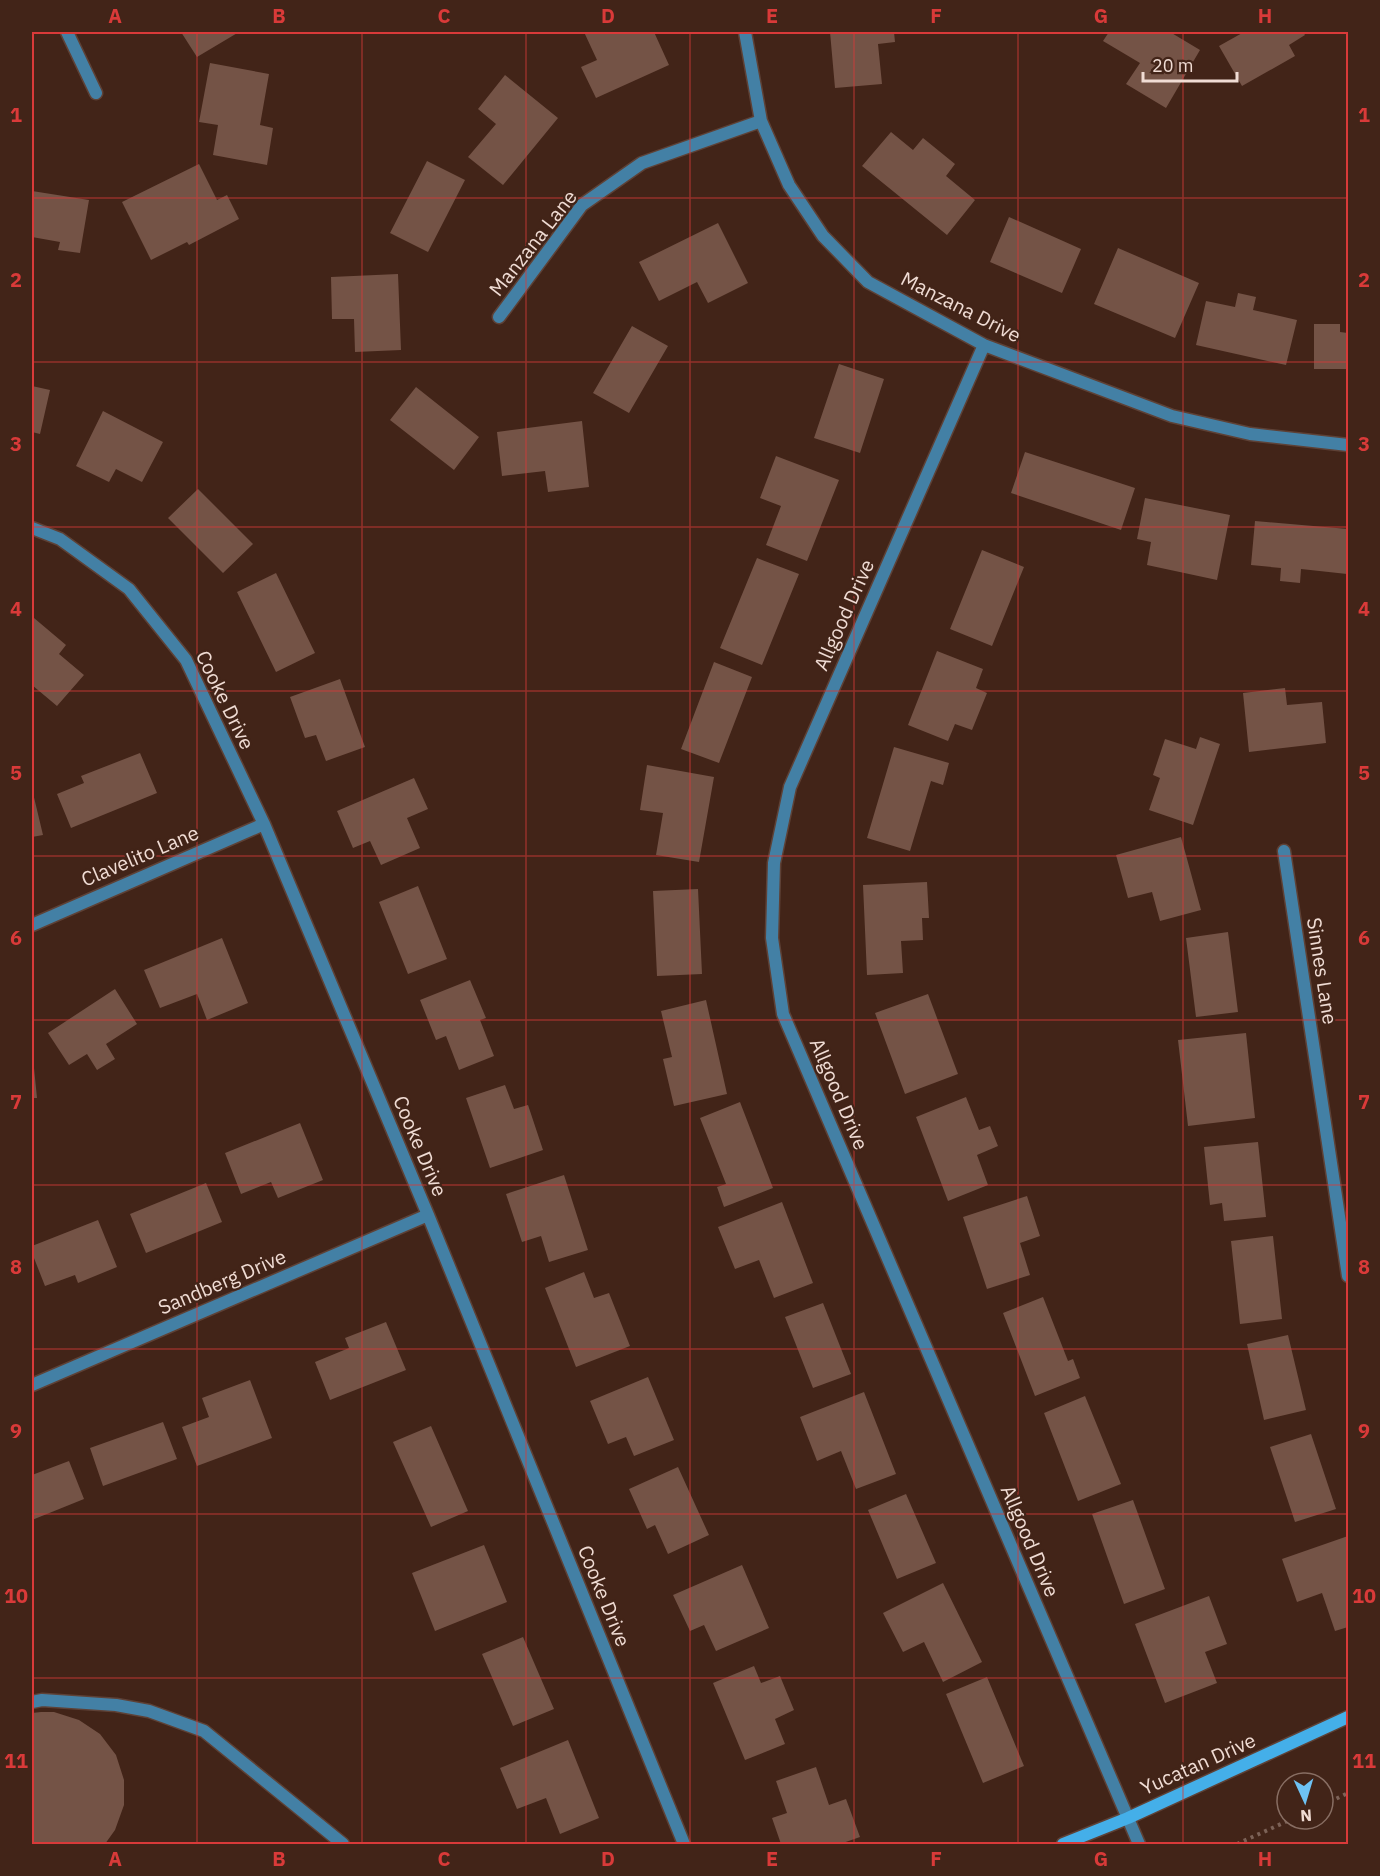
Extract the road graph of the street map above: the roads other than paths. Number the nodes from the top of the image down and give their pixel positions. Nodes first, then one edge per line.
1 (68, 32) edge
2 (745, 32) edge
3 (96, 93) dead end
4 (761, 121) junction
5 (499, 317) dead end
6 (984, 345) junction
7 (1348, 445) edge
8 (32, 528) edge
9 (264, 824) junction
10 (1284, 851) dead end
11 (32, 925) edge
12 (428, 1215) junction
13 (1348, 1276) edge
14 (32, 1385) edge
15 (32, 1702) edge
16 (1348, 1717) edge
17 (1128, 1818) junction
18 (343, 1845) edge
19 (684, 1845) edge
20 (1063, 1845) edge
21 (1139, 1845) edge

1 - 3 street
2 - 4 street, Manzana Drive
4 - 5 street, Manzana Lane
4 - 6 street, Manzana Drive
6 - 7 street, Manzana Drive
6 - 17 street, Allgood Drive
8 - 9 street, Cooke Drive
9 - 11 street, Clavelito Lane
9 - 12 street, Cooke Drive
10 - 13 street, Sinnes Lane
12 - 14 street, Sandberg Drive
12 - 19 street, Cooke Drive
15 - 18 street
16 - 17 street, Yucatan Drive
17 - 20 street, Yucatan Drive
17 - 21 street, Allgood Drive

